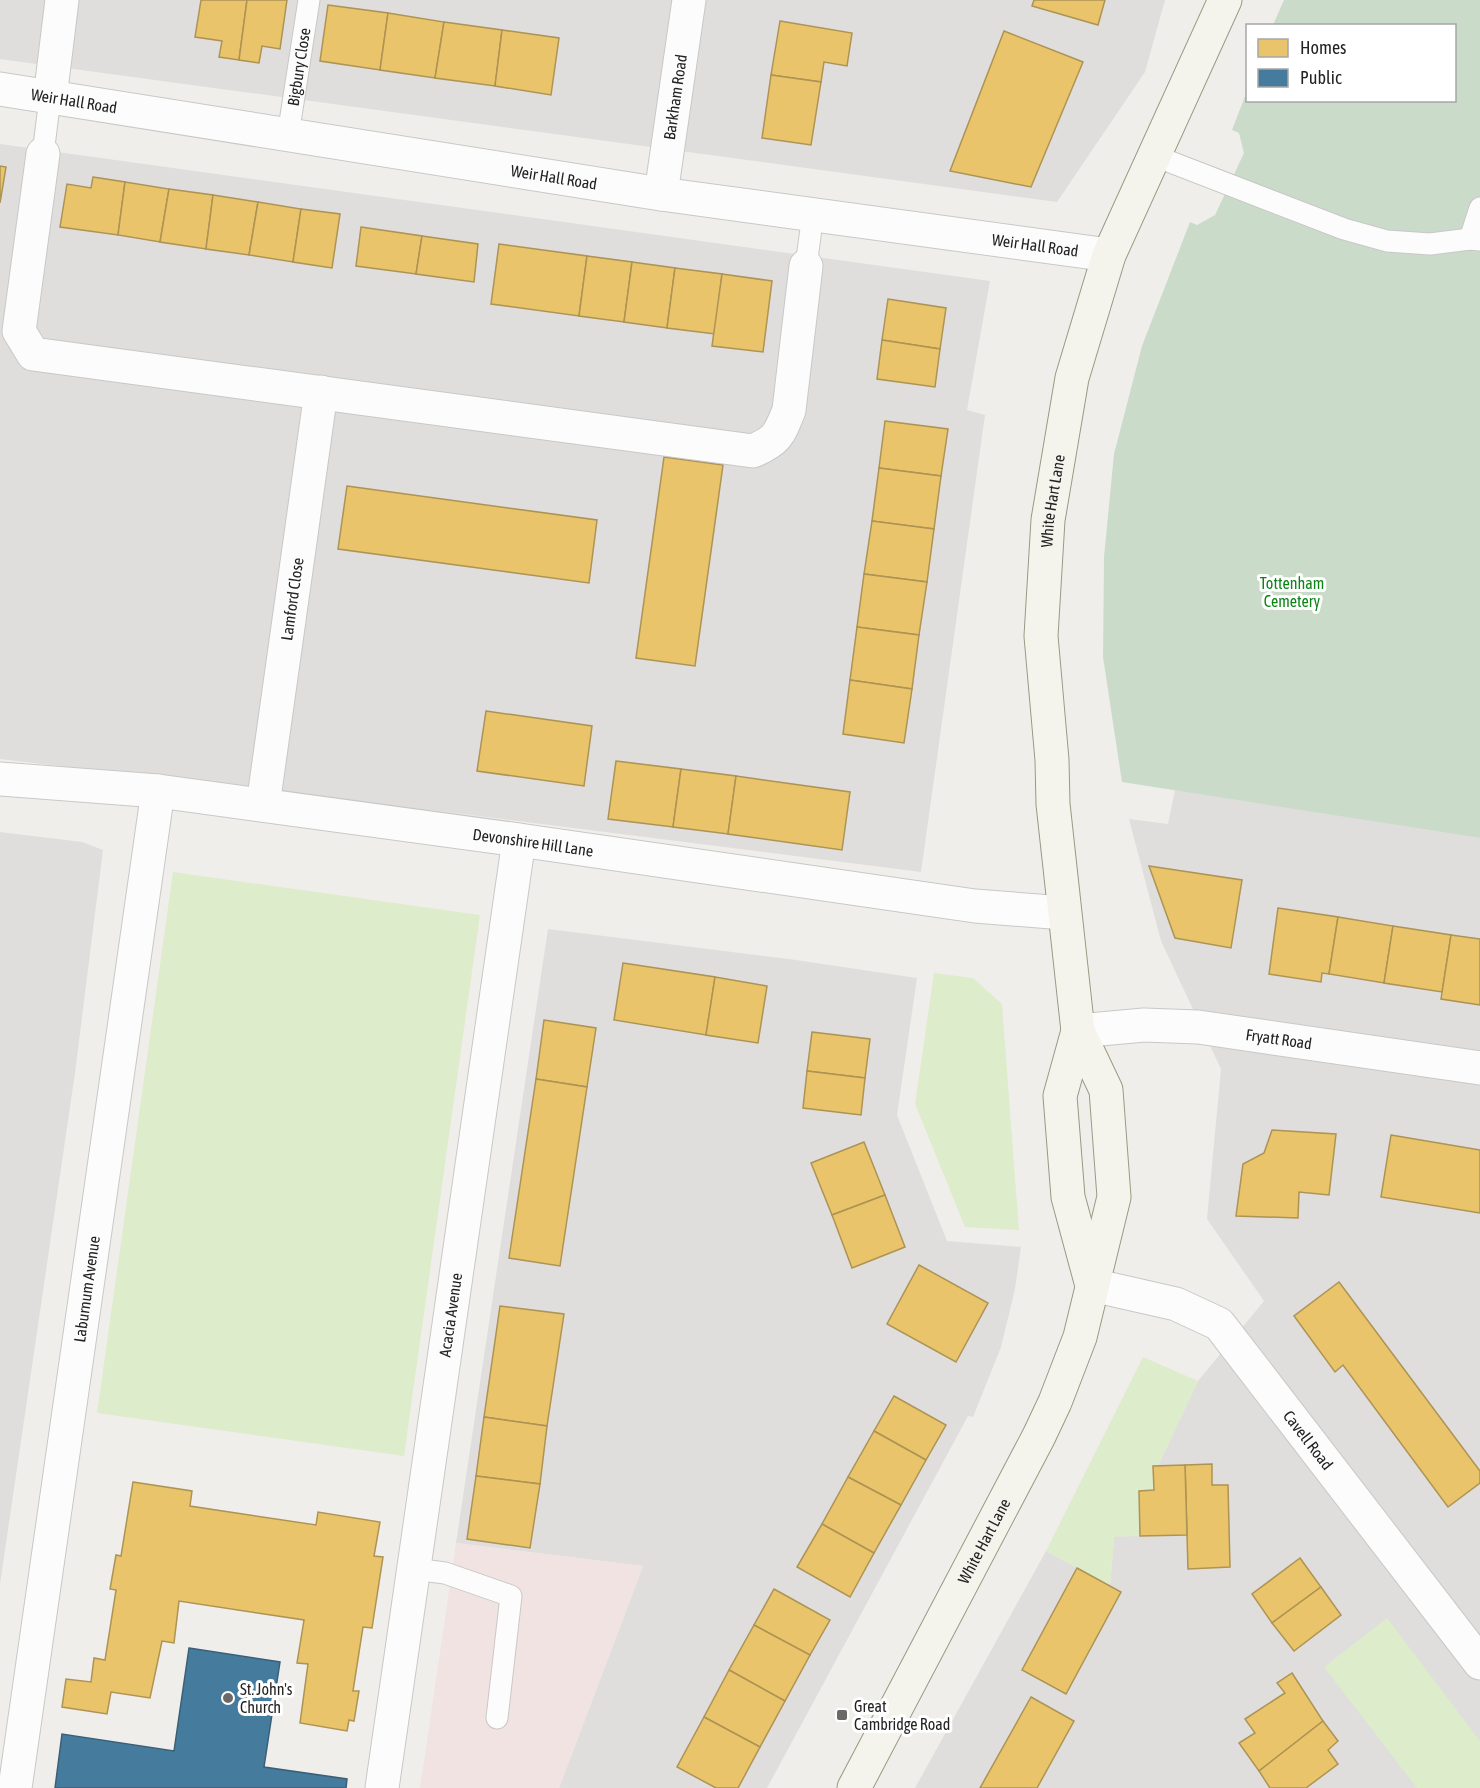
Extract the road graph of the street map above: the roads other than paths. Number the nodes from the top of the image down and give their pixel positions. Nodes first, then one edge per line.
1 (62, 0) edge
2 (309, 0) edge
3 (689, 0) edge
4 (1225, 0) edge
5 (0, 89) edge
6 (50, 98) junction
7 (288, 135) junction
8 (43, 154) joint
9 (1155, 156) junction
10 (661, 194) junction
11 (1480, 208) edge
12 (813, 214) junction
13 (1475, 239) edge
14 (1109, 255) junction
15 (806, 266) joint
16 (17, 339) edge
17 (321, 392) junction
18 (0, 779) edge
19 (158, 791) junction
20 (262, 805) junction
21 (519, 840) junction
22 (1064, 913) junction
23 (1078, 1031) junction
24 (1480, 1068) edge
25 (1092, 1285) junction
26 (414, 1569) junction
27 (1480, 1663) edge
28 (497, 1718) dead end
29 (15, 1788) edge
30 (382, 1788) edge
31 (854, 1788) edge

1 - 6 street
2 - 7 lane, Bigbury Close
3 - 10 street, Barkham Road
4 - 9 street, White Hart Lane
5 - 6 street, Weir Hall Road
6 - 7 street, Weir Hall Road
6 - 8 lane
7 - 10 street, Weir Hall Road
8 - 16 street
9 - 13 lane
9 - 14 street, White Hart Lane
10 - 12 street, Weir Hall Road
11 - 13 lane
12 - 14 street, Weir Hall Road
12 - 15 lane
14 - 22 street, White Hart Lane
15 - 17 street
16 - 17 street
17 - 20 street, Lamford Close
18 - 19 street, Devonshire Hill Lane
19 - 20 street, Devonshire Hill Lane
19 - 29 street, Laburnum Avenue
20 - 21 street, Devonshire Hill Lane
21 - 22 street, Devonshire Hill Lane
21 - 26 street, Acacia Avenue
22 - 23 street, White Hart Lane
23 - 24 street, Fryatt Road
23 - 25 street, White Hart Lane
23 - 25 street, White Hart Lane
25 - 27 street, Cavell Road
25 - 31 street, White Hart Lane
26 - 28 lane
26 - 30 street, Acacia Avenue

